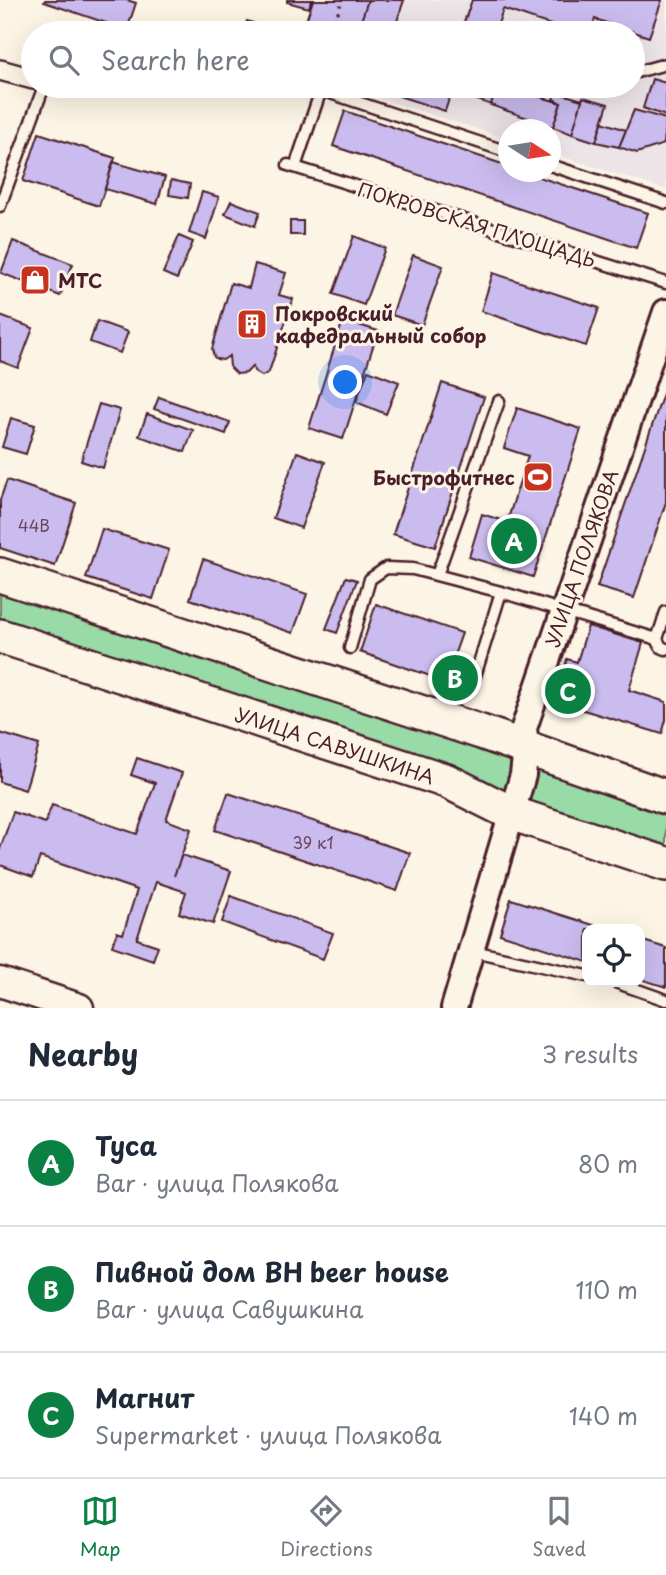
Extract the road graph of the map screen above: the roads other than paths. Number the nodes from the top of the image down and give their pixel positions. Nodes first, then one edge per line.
1 (666, 64) edge
2 (0, 70) edge
3 (645, 70) edge
4 (21, 76) edge
5 (40, 98) edge
6 (318, 98) edge
7 (345, 98) edge
8 (498, 148) edge
9 (561, 168) edge
10 (666, 204) edge
11 (0, 206) edge
12 (666, 283) edge
13 (666, 312) edge
14 (499, 401) dead end
15 (0, 575) edge
16 (437, 575) junction
17 (501, 592) junction
18 (562, 610) junction
19 (666, 612) edge
20 (0, 636) edge
21 (657, 639) junction
22 (350, 648) dead end
23 (666, 649) edge
24 (475, 676) dead end
25 (526, 748) junction
26 (666, 797) edge
27 (511, 813) junction
28 (666, 863) edge
29 (473, 951) junction
30 (582, 975) edge
31 (0, 982) edge
32 (629, 987) edge
33 (666, 1000) edge
34 (79, 1008) edge
35 (454, 1008) edge

1 - 3 lane
2 - 4 street
5 - 11 lane
6 - 12 lane, ПОКРОВСКАЯ ПЛОЩАДЬ
7 - 8 lane, ПОКРОВСКАЯ ПЛОЩАДЬ
9 - 10 lane
13 - 18 street, УЛИЦА ПОЛЯКОВА
14 - 16 lane
15 - 25 highway
16 - 17 lane
16 - 22 lane
17 - 18 lane
17 - 24 lane
18 - 21 lane
18 - 25 street, УЛИЦА ПОЛЯКОВА
19 - 21 lane
20 - 27 highway, УЛИЦА САВУШКИНА
21 - 23 lane
25 - 26 highway
25 - 27 street, УЛИЦА ПОЛЯКОВА
27 - 28 highway, УЛИЦА САВУШКИНА
27 - 29 street, УЛИЦА ПОЛЯКОВА
29 - 30 lane
29 - 35 street, УЛИЦА ПОЛЯКОВА
31 - 34 main road
32 - 33 lane

